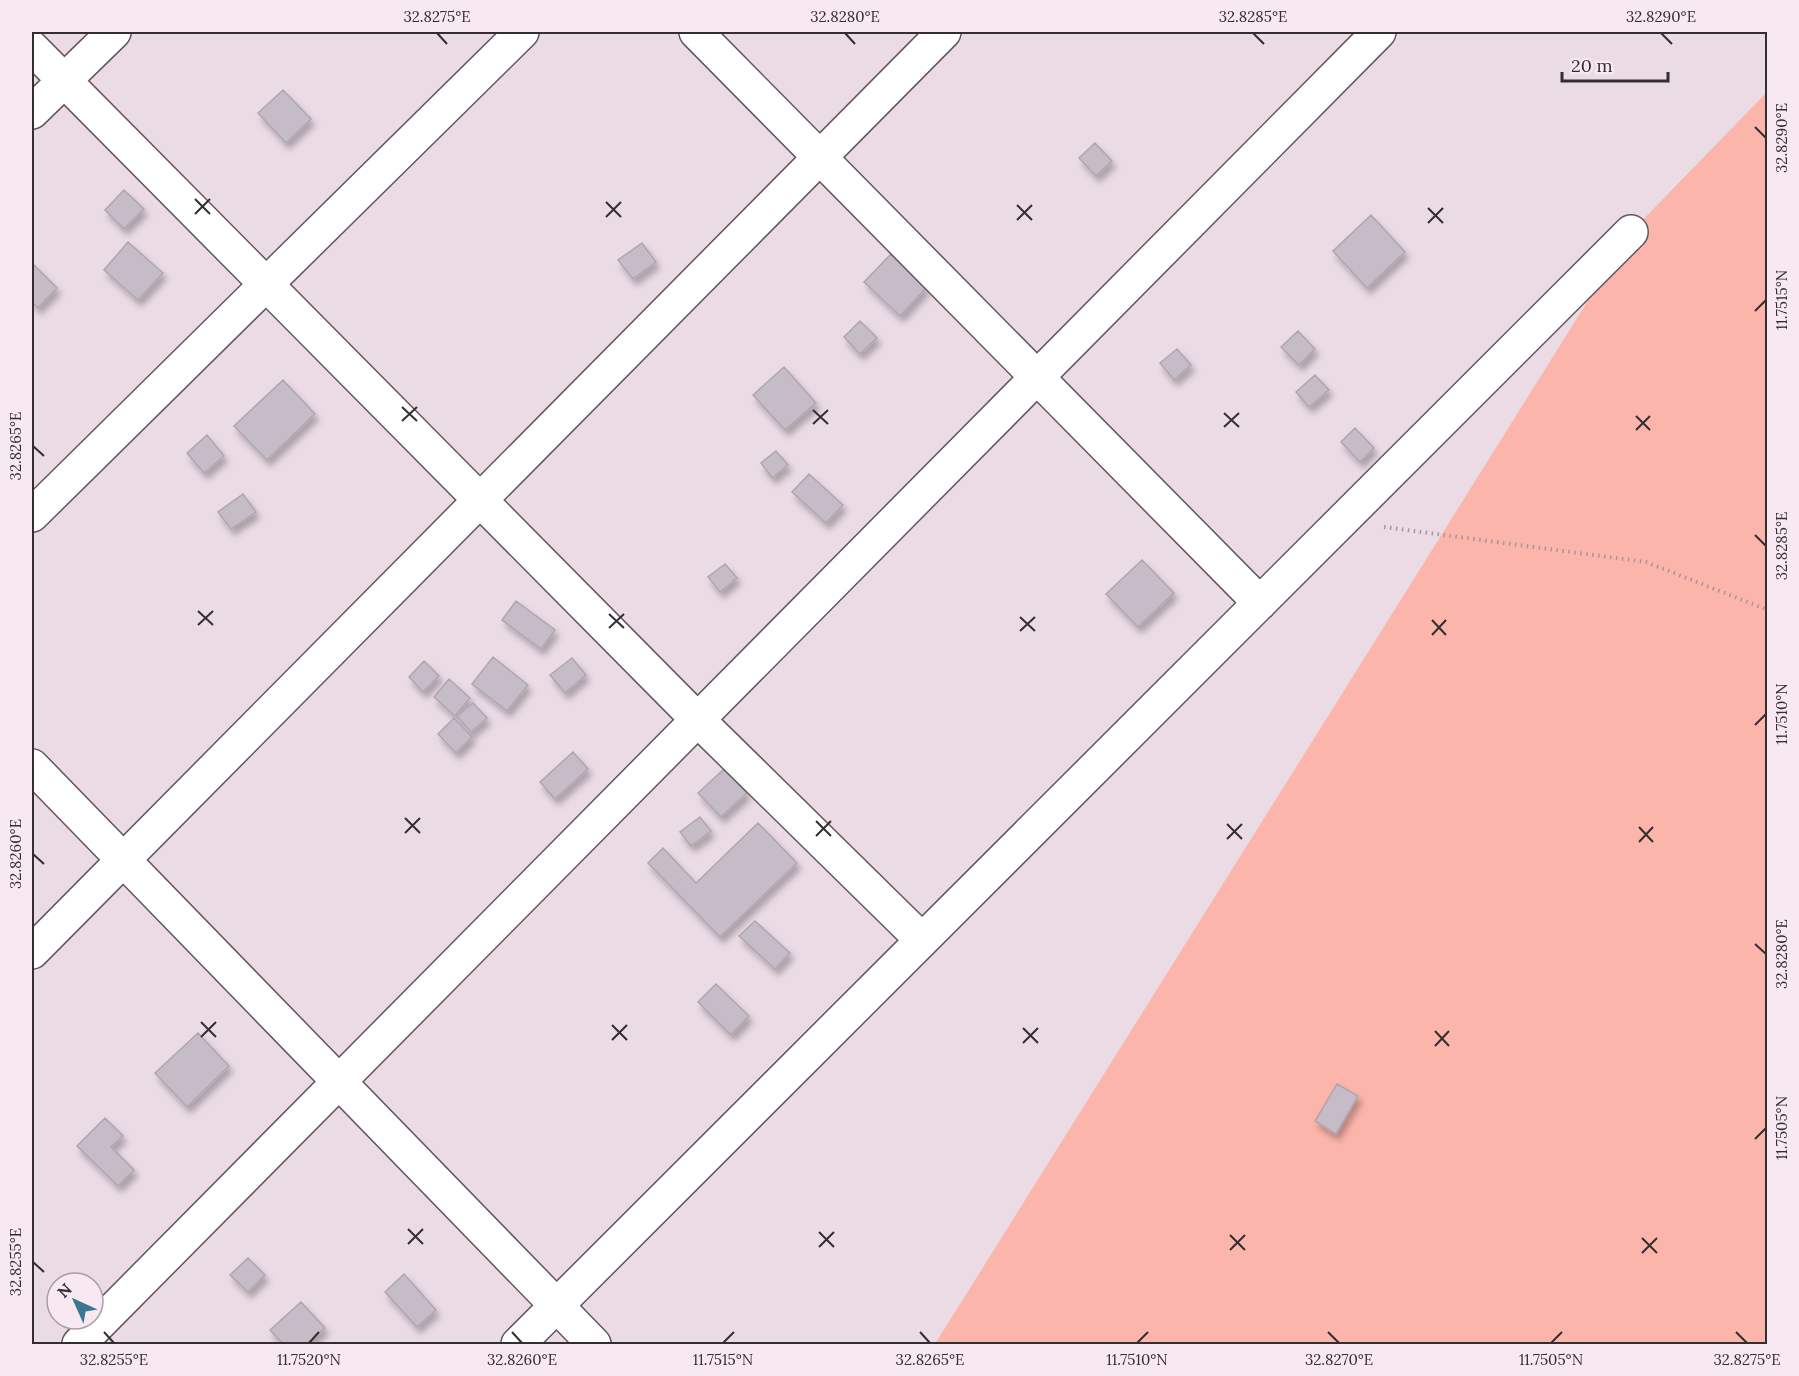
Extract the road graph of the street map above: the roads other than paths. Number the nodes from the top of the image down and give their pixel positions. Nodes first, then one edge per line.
1 (114, 32) edge
2 (522, 32) edge
3 (696, 32) edge
4 (944, 32) edge
5 (1379, 32) edge
6 (32, 48) edge
7 (64, 80) junction
8 (32, 112) edge
9 (821, 156) junction
10 (1631, 232) dead end
11 (268, 284) junction
12 (1036, 377) junction
13 (481, 499) junction
14 (32, 515) edge
15 (1260, 603) junction
16 (697, 719) junction
17 (32, 766) edge
18 (123, 859) junction
19 (922, 940) junction
20 (32, 952) edge
21 (338, 1081) junction
22 (557, 1306) junction
23 (79, 1344) edge
24 (518, 1344) edge
25 (594, 1344) edge

1 - 7 street
2 - 11 street
3 - 9 street
4 - 9 street
5 - 12 street
6 - 7 street
7 - 8 street
7 - 11 street
9 - 12 street
9 - 13 street
10 - 15 street
11 - 13 street
11 - 14 street
12 - 15 street
12 - 16 street
13 - 16 street
13 - 18 street
15 - 19 street
16 - 19 street
16 - 21 street
17 - 18 street
18 - 20 street
18 - 21 street
19 - 22 street
21 - 22 street
21 - 23 street
22 - 24 street
22 - 25 street

